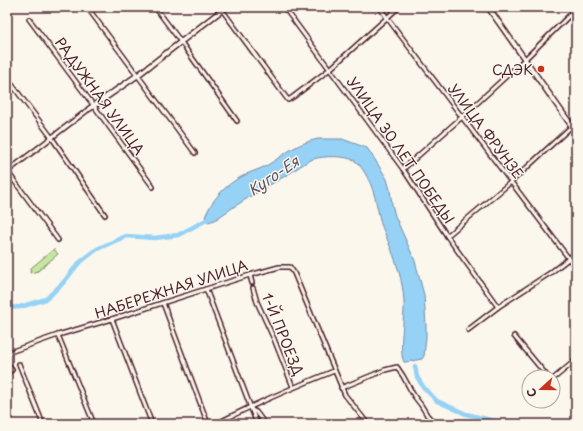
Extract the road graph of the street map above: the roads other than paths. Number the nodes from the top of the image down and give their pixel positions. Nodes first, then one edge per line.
1 (87, 7) edge
2 (155, 7) edge
3 (284, 7) edge
4 (379, 7) edge
5 (399, 7) edge
6 (488, 7) edge
7 (223, 8) edge
8 (575, 9) edge
9 (387, 18) junction
10 (29, 19) dead end
11 (181, 42) junction
12 (525, 59) junction
13 (330, 69) junction
14 (138, 75) junction
15 (7, 78) edge
16 (94, 106) junction
17 (89, 109) joint
18 (462, 117) junction
19 (236, 121) dead end
20 (576, 123) edge
21 (572, 126) junction
22 (576, 132) edge
23 (52, 138) junction
24 (195, 153) dead end
25 (403, 169) junction
26 (7, 171) edge
27 (511, 182) junction
28 (153, 187) dead end
29 (105, 215) dead end
30 (447, 236) junction
31 (58, 240) dead end
32 (576, 253) edge
33 (569, 258) junction
34 (576, 268) edge
35 (250, 275) junction
36 (252, 283) dead end
37 (254, 288) dead end
38 (206, 289) junction
39 (163, 303) junction
40 (498, 307) junction
41 (112, 319) junction
42 (468, 330) dead end
43 (58, 335) junction
44 (514, 336) dead end
45 (7, 353) edge
46 (576, 360) edge
47 (7, 363) edge
48 (20, 364) dead end
49 (541, 369) edge
50 (334, 370) junction
51 (561, 372) edge
52 (7, 373) edge
53 (293, 388) junction
54 (341, 388) junction
55 (251, 408) junction
56 (43, 424) edge
57 (94, 424) edge
58 (152, 424) edge
59 (208, 424) edge
60 (216, 424) edge
61 (257, 424) edge
62 (265, 424) edge
63 (368, 424) edge
64 (435, 424) edge

1 - 14 street
2 - 11 street
3 - 13 street, УЛИЦА 30 ЛЕТ ПОБЕДЫ
4 - 9 street, УЛИЦА ФРУНЗЕ
5 - 9 street
6 - 12 street
7 - 11 street
7 - 13 street
8 - 12 street
9 - 13 street
9 - 18 street, УЛИЦА ФРУНЗЕ
10 - 16 street, РАДУЖНАЯ УЛИЦА
11 - 14 street
11 - 19 street
12 - 18 street
12 - 21 street
13 - 25 street, УЛИЦА 30 ЛЕТ ПОБЕДЫ
14 - 16 street
14 - 24 street
15 - 23 street
16 - 17 street
16 - 28 street, РАДУЖНАЯ УЛИЦА
17 - 23 street
18 - 25 street
18 - 27 street, УЛИЦА ФРУНЗЕ
20 - 21 street
21 - 22 street
21 - 27 street
23 - 26 street
23 - 29 street
25 - 30 street, УЛИЦА 30 ЛЕТ ПОБЕДЫ
26 - 31 street
27 - 30 street
27 - 33 street, УЛИЦА ФРУНЗЕ
30 - 40 street, УЛИЦА 30 ЛЕТ ПОБЕДЫ
32 - 33 street
33 - 34 street, УЛИЦА ФРУНЗЕ
33 - 40 street
35 - 36 street, 1-Й ПРОЕЗД
35 - 38 street, НАБЕРЕЖНАЯ УЛИЦА
35 - 50 street, НАБЕРЕЖНАЯ УЛИЦА
37 - 53 street, 1-Й ПРОЕЗД
38 - 39 street, НАБЕРЕЖНАЯ УЛИЦА
38 - 55 street
39 - 41 street, НАБЕРЕЖНАЯ УЛИЦА
39 - 59 street
40 - 42 street
41 - 43 street, НАБЕРЕЖНАЯ УЛИЦА
41 - 58 street
43 - 45 street, НАБЕРЕЖНАЯ УЛИЦА
43 - 57 street
44 - 49 street
46 - 51 street
47 - 52 street
48 - 56 street
50 - 53 street
50 - 54 street
53 - 55 street
54 - 63 street
54 - 64 street
55 - 60 street
55 - 61 street
55 - 62 street

